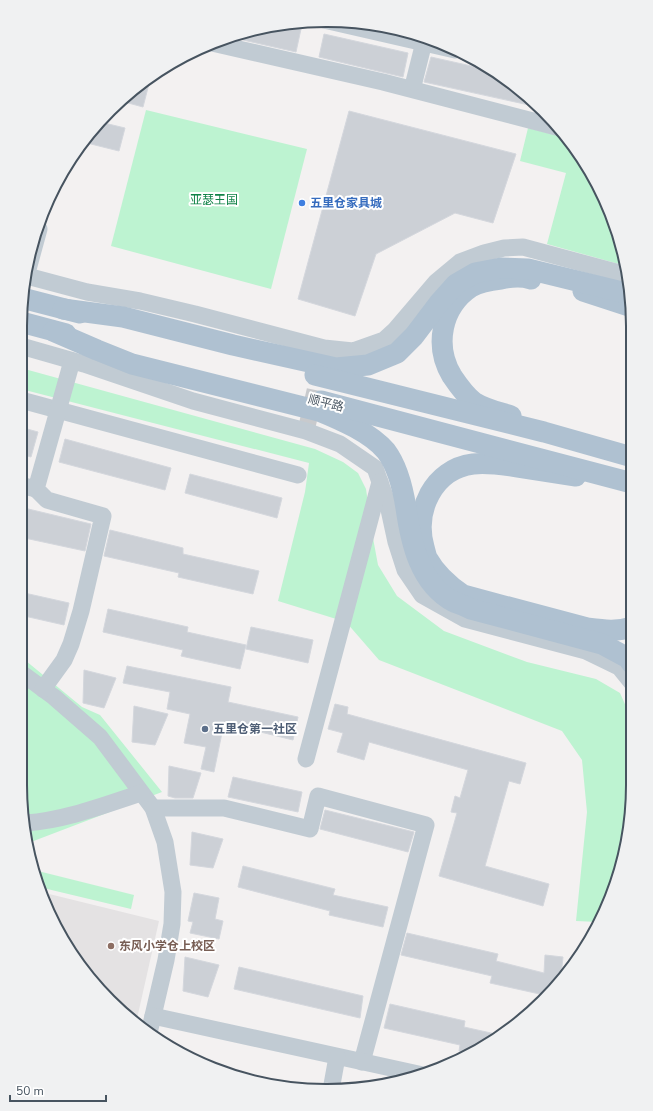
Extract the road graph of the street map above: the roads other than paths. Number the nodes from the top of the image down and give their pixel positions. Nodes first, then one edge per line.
1 (423, 43) edge
2 (223, 46) edge
3 (414, 82) dead end
4 (544, 121) edge
5 (621, 273) edge
6 (32, 277) edge
7 (624, 292) edge
8 (29, 300) edge
9 (625, 305) edge
10 (63, 309) junction
11 (27, 324) edge
12 (53, 331) junction
13 (27, 348) edge
14 (72, 361) junction
15 (27, 402) edge
16 (58, 410) junction
17 (626, 455) edge
18 (626, 456) edge
19 (298, 475) dead end
20 (380, 482) junction
21 (626, 482) edge
22 (626, 483) edge
23 (28, 487) edge
24 (626, 628) edge
25 (626, 657) edge
26 (626, 676) edge
27 (27, 677) edge
28 (43, 689) junction
29 (306, 759) dead end
30 (141, 793) junction
31 (153, 808) junction
32 (30, 823) edge
33 (153, 1016) junction
34 (150, 1027) edge
35 (338, 1056) junction
36 (362, 1062) junction
37 (394, 1075) edge
38 (332, 1084) edge

1 - 3 street
2 - 4 street
5 - 6 street
7 - 10 main road, bridge
8 - 10 main road, 顺平路
9 - 17 main road, bridge
10 - 18 main road, 顺平路, bridge
11 - 12 main road, 顺平路, bridge
12 - 21 main road, 顺平路, bridge
12 - 25 main road, bridge
13 - 14 street
14 - 16 street
14 - 20 street
15 - 16 street
16 - 19 street
16 - 23 street
20 - 26 street
20 - 29 street
22 - 24 main road, bridge
23 - 28 street
27 - 28 street
28 - 30 street
30 - 31 street
30 - 32 street
31 - 33 street
31 - 36 street
33 - 34 street
33 - 35 street
35 - 36 street
35 - 38 street
36 - 37 street

